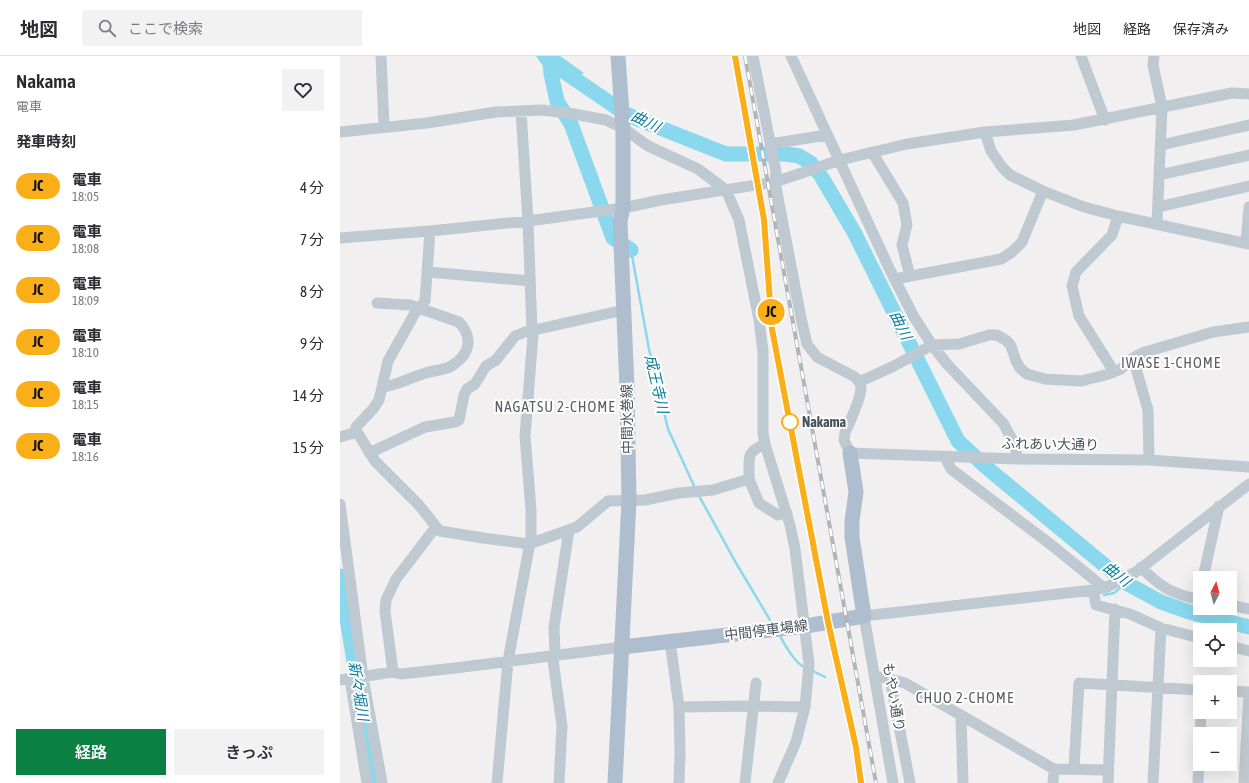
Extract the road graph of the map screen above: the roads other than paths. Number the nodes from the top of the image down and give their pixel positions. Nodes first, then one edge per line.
1 (382, 56) edge
2 (618, 56) edge
3 (753, 56) edge
4 (791, 56) edge
5 (1081, 56) edge
6 (1154, 56) edge
7 (1249, 94) edge
8 (1162, 107) junction
9 (521, 111) junction
10 (1105, 120) junction
11 (622, 124) junction
12 (1249, 126) edge
13 (384, 127) junction
14 (340, 132) edge
15 (985, 132) junction
16 (827, 135) junction
17 (771, 145) junction
18 (1160, 145) junction
19 (872, 152) junction
20 (1249, 155) edge
21 (840, 160) junction
22 (1159, 175) junction
23 (779, 178) junction
24 (1249, 186) edge
25 (726, 190) junction
26 (1043, 191) junction
27 (1158, 207) junction
28 (1249, 207) edge
29 (623, 208) junction
30 (1118, 216) junction
31 (528, 221) junction
32 (1157, 224) junction
33 (430, 231) junction
34 (340, 238) edge
35 (1248, 243) edge
36 (428, 272) junction
37 (910, 276) junction
38 (895, 279) junction
39 (530, 281) junction
40 (377, 303) dead end
41 (418, 308) junction
42 (624, 310) junction
43 (1249, 327) edge
44 (532, 331) junction
45 (932, 345) junction
46 (1133, 358) junction
47 (1114, 371) junction
48 (860, 382) junction
49 (382, 387) junction
50 (357, 432) junction
51 (340, 436) edge
52 (765, 444) junction
53 (369, 453) junction
54 (850, 453) junction
55 (945, 456) junction
56 (1018, 459) junction
57 (1149, 460) junction
58 (1249, 466) edge
59 (749, 480) junction
60 (1249, 484) edge
61 (629, 500) junction
62 (340, 504) edge
63 (1219, 506) junction
64 (787, 514) junction
65 (437, 528) junction
66 (569, 530) junction
67 (529, 544) junction
68 (1138, 570) junction
69 (1205, 571) edge
70 (1101, 588) junction
71 (1193, 596) edge
72 (1237, 606) edge
73 (1115, 609) junction
74 (1249, 609) edge
75 (864, 616) junction
76 (806, 626) junction
77 (1160, 628) junction
78 (1193, 636) edge
79 (670, 641) junction
80 (622, 647) junction
81 (1237, 647) edge
82 (1249, 650) edge
83 (555, 655) junction
84 (508, 661) junction
85 (393, 672) junction
86 (875, 676) junction
87 (354, 678) edge
88 (890, 679) junction
89 (756, 683) dead end
90 (1111, 685) junction
91 (1157, 688) junction
92 (1193, 690) edge
93 (1237, 691) edge
94 (754, 706) junction
95 (679, 707) junction
96 (805, 707) junction
97 (961, 716) junction
98 (1201, 719) edge
99 (1074, 768) junction
100 (1054, 769) junction
101 (1108, 770) junction
102 (367, 783) edge
103 (382, 783) edge
104 (497, 783) edge
105 (559, 783) edge
106 (615, 783) edge
107 (679, 783) edge
108 (745, 783) edge
109 (778, 783) edge
110 (893, 783) edge
111 (910, 783) edge
112 (962, 783) edge
113 (1053, 783) edge
114 (1108, 783) edge
115 (1153, 783) edge
116 (1198, 783) edge
117 (1244, 783) edge

1 - 13 street
2 - 11 main road, 中間水巻線
3 - 17 street
4 - 16 street
5 - 10 street
6 - 8 street
7 - 8 street
8 - 10 street
8 - 18 street
9 - 11 street
9 - 13 street
9 - 31 street
10 - 15 street
11 - 25 street
11 - 29 main road, 中間水巻線
12 - 18 street
13 - 14 street
15 - 19 street
15 - 26 street
16 - 17 street
16 - 21 street
17 - 23 street
18 - 22 street
19 - 21 street
19 - 37 street
20 - 22 street
21 - 23 street
21 - 38 street
22 - 27 street
23 - 25 street
23 - 48 street
24 - 27 street
25 - 29 street
25 - 52 street
26 - 30 street
26 - 37 street
27 - 32 street
28 - 35 street
29 - 31 street
29 - 42 main road, 中間水巻線
30 - 32 street
30 - 47 street
31 - 33 street
31 - 39 street
32 - 35 street
33 - 34 street
33 - 36 street
36 - 39 street
36 - 41 street
37 - 38 street
38 - 45 street
39 - 44 street
40 - 41 street
41 - 49 street
41 - 49 street
42 - 44 street
42 - 61 main road, 中間水巻線
43 - 46 street
44 - 53 street
44 - 67 street
45 - 47 street
45 - 48 street
45 - 56 street
46 - 47 street
46 - 57 street
48 - 54 street
49 - 50 street
50 - 51 street
50 - 53 street
52 - 59 street
52 - 64 street
53 - 65 street
54 - 55 street, ふれあい大通り
54 - 75 main road
55 - 56 street, ふれあい大通り
55 - 70 street
56 - 57 street, ふれあい大通り
57 - 58 street, ふれあい大通り
59 - 61 street
59 - 64 street
60 - 63 street
61 - 66 street
61 - 80 main road, 中間水巻線
62 - 87 street
63 - 68 street
63 - 69 street
64 - 76 street
65 - 67 street
65 - 85 street
66 - 67 street
66 - 83 street
67 - 84 street
68 - 70 street
68 - 71 street
70 - 73 street
70 - 75 street
72 - 74 street
73 - 77 street
73 - 90 street
75 - 76 main road, 中間停車場線
75 - 86 street, もやい通り
76 - 79 main road, 中間停車場線
76 - 96 street
77 - 78 street
77 - 91 street
79 - 80 main road, 中間停車場線
79 - 95 street
80 - 83 street
80 - 106 main road, 中間水巻線
81 - 82 street
83 - 84 street
83 - 105 street
84 - 85 street
84 - 104 street
85 - 87 street
86 - 88 street
86 - 110 street, もやい通り
87 - 102 street
87 - 103 street
88 - 97 street
88 - 111 street
89 - 94 street
90 - 91 street
90 - 99 street
90 - 101 street
91 - 92 street
91 - 115 street
93 - 117 street
94 - 95 street
94 - 96 street
94 - 108 street
95 - 107 street
96 - 109 street
97 - 100 street
97 - 112 street
98 - 116 street
99 - 100 street
99 - 101 street
100 - 113 street
101 - 114 street

